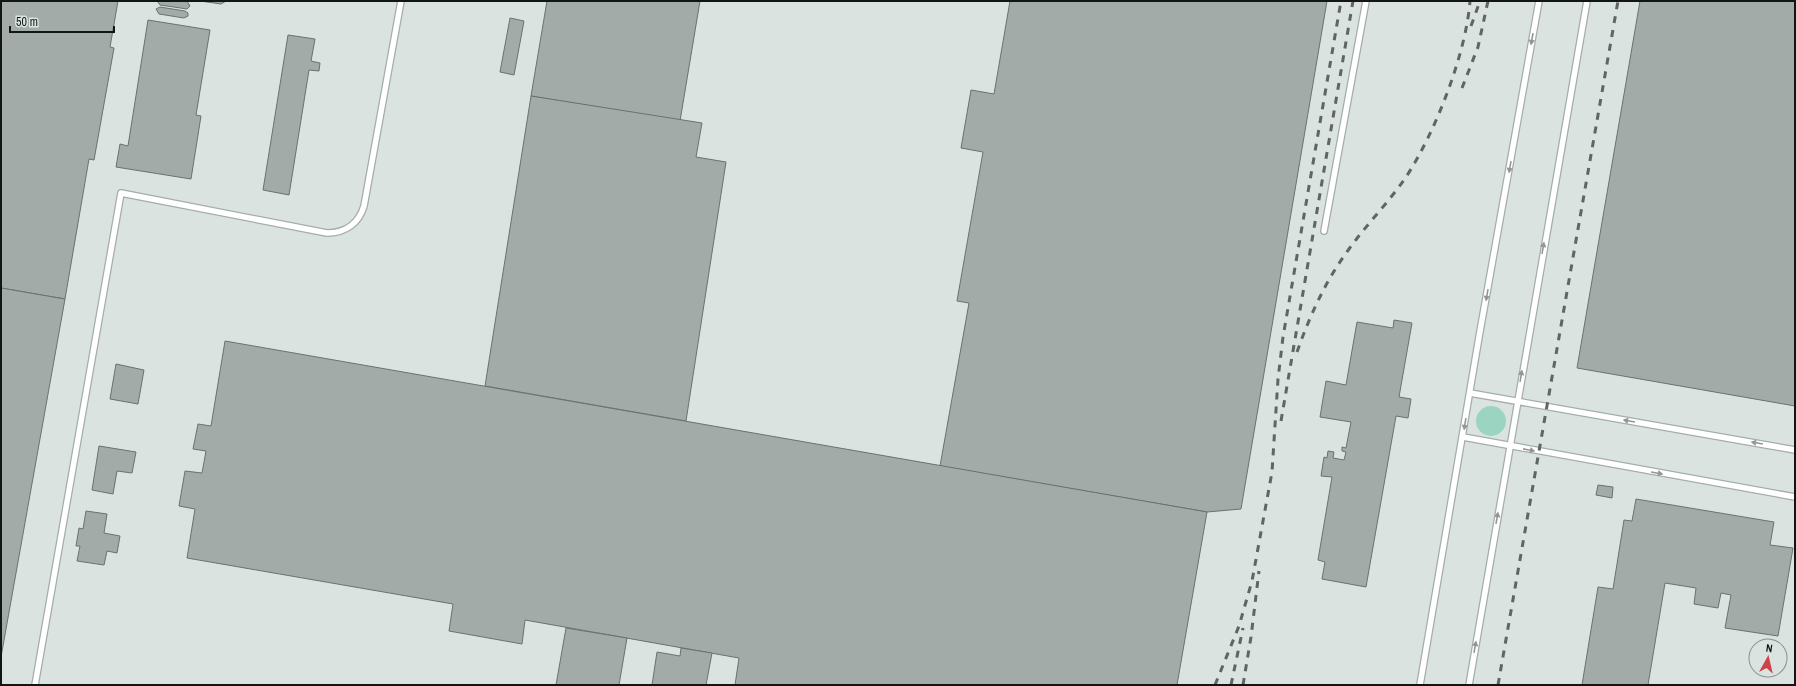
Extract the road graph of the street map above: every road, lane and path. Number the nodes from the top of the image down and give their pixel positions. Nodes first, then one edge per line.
1 (401, 1) edge
2 (1366, 1) edge
3 (1539, 1) edge
4 (1587, 1) edge
5 (1324, 231) dead end
6 (1470, 393) junction
7 (1517, 401) junction
8 (1463, 437) junction
9 (1510, 446) junction
10 (1795, 450) edge
11 (1795, 497) edge
12 (35, 685) edge
13 (1420, 685) edge
14 (1468, 685) edge

1 - 12 lane
2 - 5 lane
3 -> 6 lane
7 -> 4 lane
6 - 7 lane
6 -> 8 lane
7 - 9 lane
10 -> 7 lane
8 - 9 lane
8 - 13 lane
9 -> 11 lane
14 -> 9 lane

